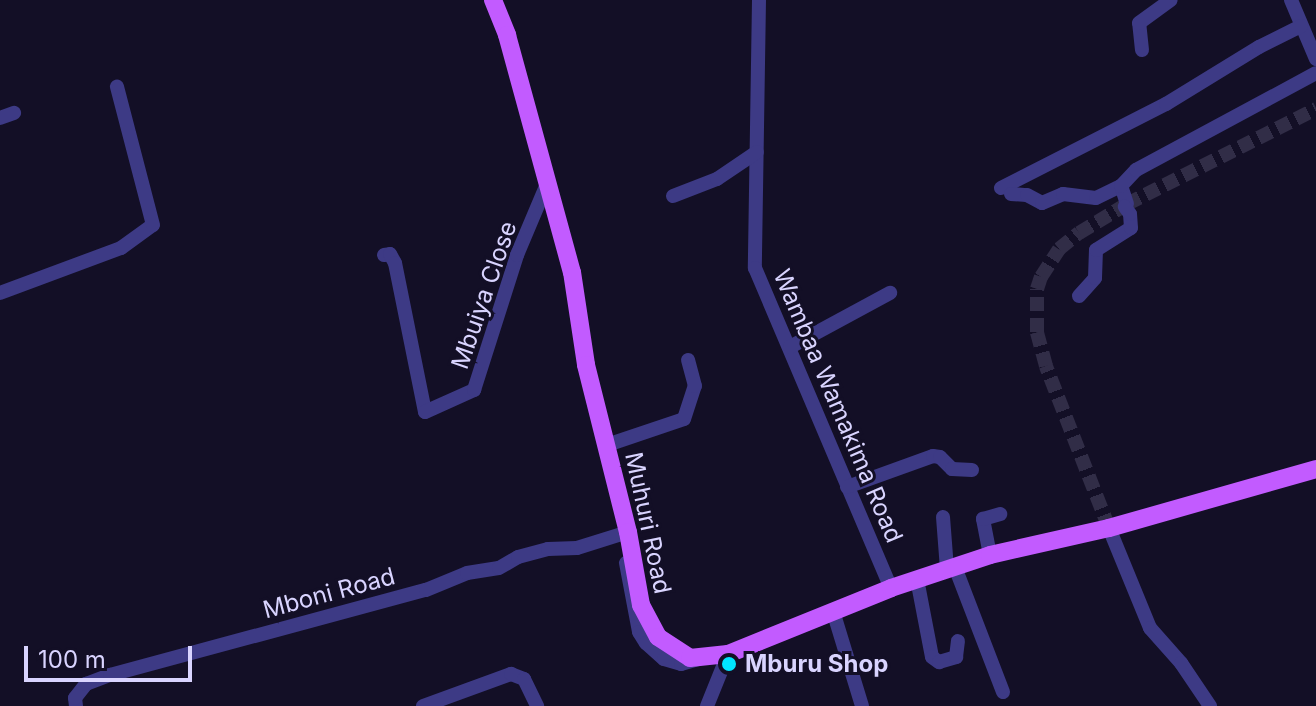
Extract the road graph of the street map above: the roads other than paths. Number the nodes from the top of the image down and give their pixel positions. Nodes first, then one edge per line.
1 (493, 0) edge
2 (759, 0) edge
3 (1171, 0) edge
4 (1291, 0) edge
5 (1301, 26) junction
6 (1142, 50) dead end
7 (1316, 59) edge
8 (1316, 73) edge
9 (117, 87) dead end
10 (757, 152) junction
11 (547, 184) junction
12 (1121, 186) junction
13 (673, 196) dead end
14 (384, 255) dead end
15 (0, 293) edge
16 (890, 293) dead end
17 (1079, 296) dead end
18 (790, 347) junction
19 (688, 360) dead end
20 (607, 445) junction
21 (1316, 469) edge
22 (972, 470) dead end
23 (847, 487) junction
24 (1000, 514) dead end
25 (943, 517) dead end
26 (1109, 528) junction
27 (618, 535) junction
28 (990, 555) junction
29 (951, 568) junction
30 (917, 579) junction
31 (891, 588) junction
32 (833, 611) junction
33 (958, 641) dead end
34 (728, 654) junction
35 (1003, 692) dead end
36 (76, 706) edge
37 (423, 706) edge
38 (537, 706) edge
39 (707, 706) edge
40 (862, 706) edge
41 (1210, 706) edge

1 - 11 main road, Muhuri Road
2 - 10 street, Wambaa Wamakima Road
3 - 6 street
4 - 5 street
5 - 7 street
5 - 12 street
8 - 12 street
9 - 15 street
10 - 13 street
10 - 18 street, Wambaa Wamakima Road
11 - 14 street, Mbuiya Close
11 - 20 main road, Muhuri Road
12 - 17 street
16 - 18 street
18 - 23 street, Wambaa Wamakima Road
19 - 20 street
20 - 27 main road, Muhuri Road
21 - 26 main road, Muhuri Road
22 - 23 street
23 - 31 street, Wambaa Wamakima Road
24 - 28 street
25 - 29 street
26 - 28 main road, Muhuri Road
26 - 41 street
27 - 34 main road, Muhuri Road
27 - 36 street, Mboni Road
28 - 29 main road, Muhuri Road
29 - 30 main road, Muhuri Road
29 - 35 street
30 - 31 main road, Muhuri Road
30 - 33 street
31 - 32 main road, Muhuri Road
32 - 34 main road, Muhuri Road
32 - 40 street
34 - 39 street
37 - 38 street

